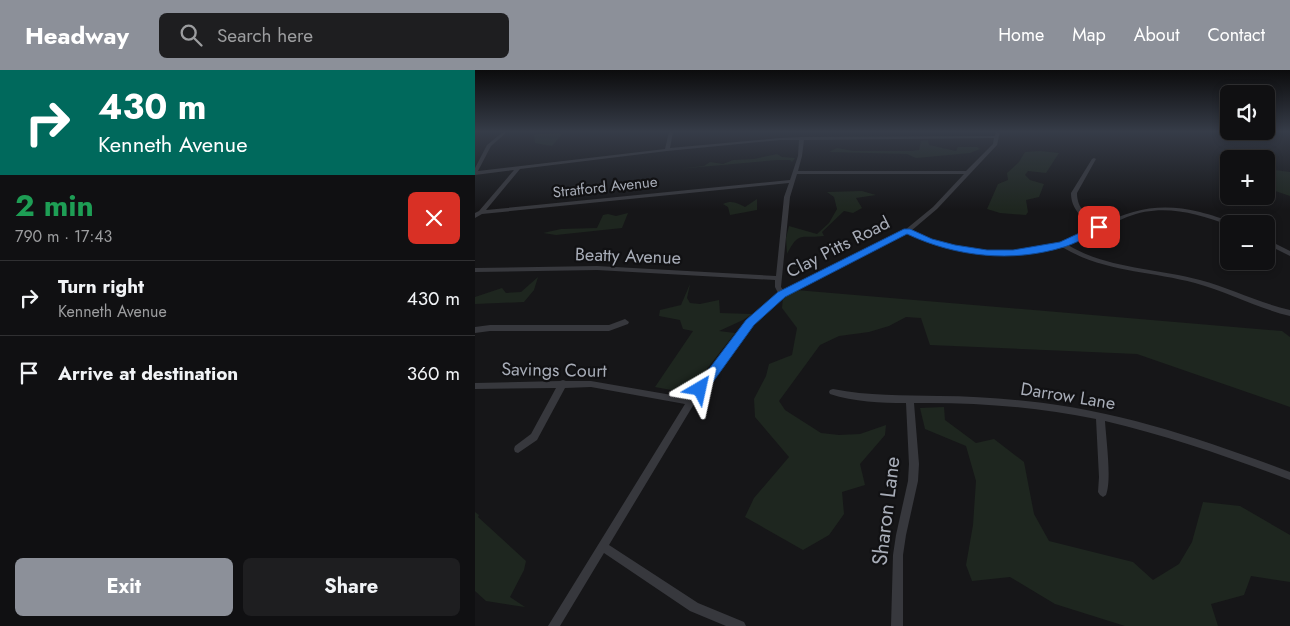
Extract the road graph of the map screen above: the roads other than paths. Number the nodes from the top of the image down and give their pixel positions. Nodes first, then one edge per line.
1 (483, 158) edge
2 (598, 158) edge
3 (798, 158) edge
4 (982, 158) edge
5 (1094, 159) dead end
6 (519, 167) junction
7 (795, 172) junction
8 (475, 173) edge
9 (968, 173) junction
10 (792, 181) junction
11 (481, 212) junction
12 (475, 216) edge
13 (1220, 221) edge
14 (1099, 227) junction
15 (907, 231) junction
16 (1063, 245) junction
17 (1275, 246) edge
18 (1290, 254) edge
19 (475, 270) edge
20 (779, 278) junction
21 (782, 294) junction
22 (1290, 314) edge
23 (625, 322) dead end
24 (475, 330) edge
25 (563, 384) junction
26 (475, 386) edge
27 (833, 392) dead end
28 (910, 400) junction
29 (691, 402) junction
30 (1100, 416) junction
31 (518, 449) dead end
32 (1290, 476) edge
33 (1103, 492) dead end
34 (604, 547) junction
35 (554, 626) edge
36 (740, 626) edge
37 (897, 626) edge

1 - 8 street
2 - 6 street
3 - 7 street
4 - 9 street, Clay Pitts Road
5 - 14 street
6 - 8 street
6 - 11 street
7 - 9 street
7 - 10 street
9 - 15 street, Clay Pitts Road
10 - 11 street, Stratford Avenue
10 - 20 street
11 - 12 street
13 - 14 street
14 - 16 street
15 - 16 street
15 - 21 street, Clay Pitts Road
16 - 22 street
17 - 18 street
19 - 20 street, Beatty Avenue
20 - 21 street
21 - 29 street, Clay Pitts Road
23 - 24 street
25 - 26 street, Savings Court
25 - 29 street, Savings Court
25 - 31 street
27 - 28 street, Darrow Lane
28 - 30 street, Darrow Lane
28 - 37 street, Sharon Lane
29 - 34 street, Clay Pitts Road
30 - 32 street, Darrow Lane
30 - 33 street
34 - 35 street, Clay Pitts Road
34 - 36 street

